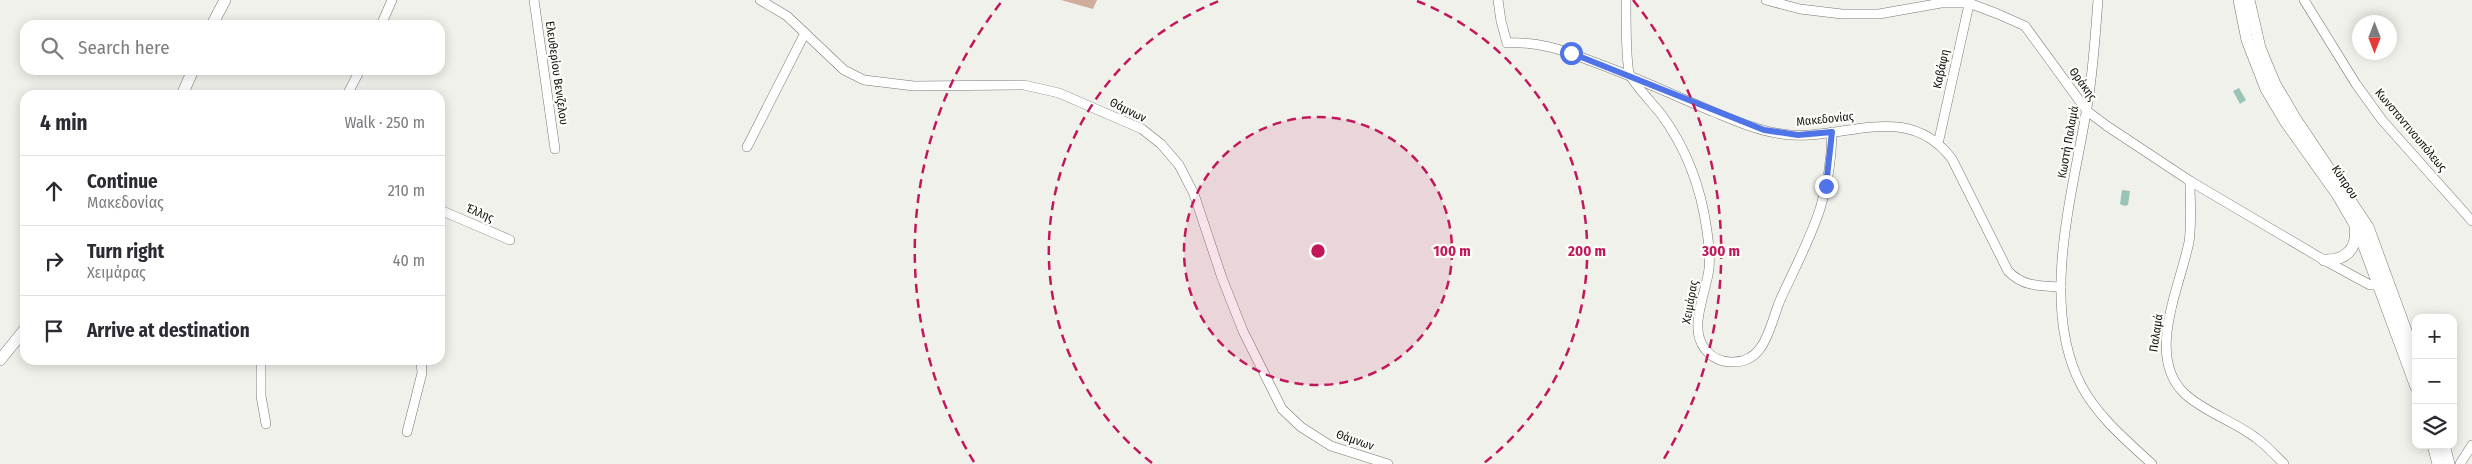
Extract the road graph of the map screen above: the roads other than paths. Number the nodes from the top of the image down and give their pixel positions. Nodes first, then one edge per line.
1 (224, 0) edge
2 (392, 0) edge
3 (534, 0) edge
4 (760, 0) edge
5 (1498, 0) edge
6 (1626, 0) edge
7 (1766, 0) edge
8 (2098, 0) edge
9 (2239, 0) edge
10 (2249, 0) edge
11 (2304, 0) edge
12 (1969, 1) edge
13 (214, 20) edge
14 (383, 20) edge
15 (805, 32) junction
16 (191, 75) edge
17 (357, 75) edge
18 (1629, 75) junction
19 (184, 90) edge
20 (350, 90) edge
21 (2087, 111) junction
22 (1832, 132) junction
23 (1938, 144) junction
24 (747, 147) dead end
25 (555, 149) dead end
26 (2190, 181) junction
27 (445, 215) edge
28 (2354, 221) junction
29 (2472, 221) edge
30 (510, 240) dead end
31 (2324, 260) junction
32 (2384, 285) junction
33 (2061, 287) junction
34 (20, 335) edge
35 (2412, 349) edge
36 (0, 360) edge
37 (260, 365) edge
38 (421, 365) edge
39 (2412, 375) edge
40 (266, 424) dead end
41 (407, 432) dead end
42 (2472, 444) edge
43 (2434, 449) edge
44 (2445, 449) edge
45 (1388, 464) edge
46 (2152, 464) edge
47 (2284, 464) edge
48 (2438, 464) edge
49 (2449, 464) edge
50 (2460, 464) edge

1 - 13 main road
2 - 14 street
3 - 25 street, Ελευθερίου Βενιζελου
4 - 15 street, Θάμνων
5 - 18 street, Μακεδονίας
6 - 18 street
7 - 12 street, Θράκης
8 - 21 street, Κωστή Παλαμά
9 - 28 main road, Κύπρου
10 - 32 main road, Κύπρου
11 - 29 street, Κωνσταντινουπόλεως
12 - 21 street, Θράκης
12 - 23 street, Καβάφη
15 - 24 street
15 - 45 street, Θάμνων
16 - 19 main road
17 - 20 street
18 - 22 street, Μακεδονίας
18 - 22 street, Χειμάρας
21 - 26 street, Θράκης
21 - 33 street, Κωστή Παλαμά
22 - 23 street, Μακεδονίας
23 - 33 street, Μακεδονίας
26 - 31 street, Θράκης
26 - 47 street, Παλαμά
27 - 30 street, Έλλης
28 - 31 main road
28 - 32 main road, Κύπρου
31 - 32 street, Θράκης
32 - 35 main road, Κύπρου
32 - 39 main road, Κύπρου
33 - 46 street
34 - 36 main road
37 - 40 street
38 - 41 street
42 - 50 street
43 - 48 main road
44 - 49 main road

